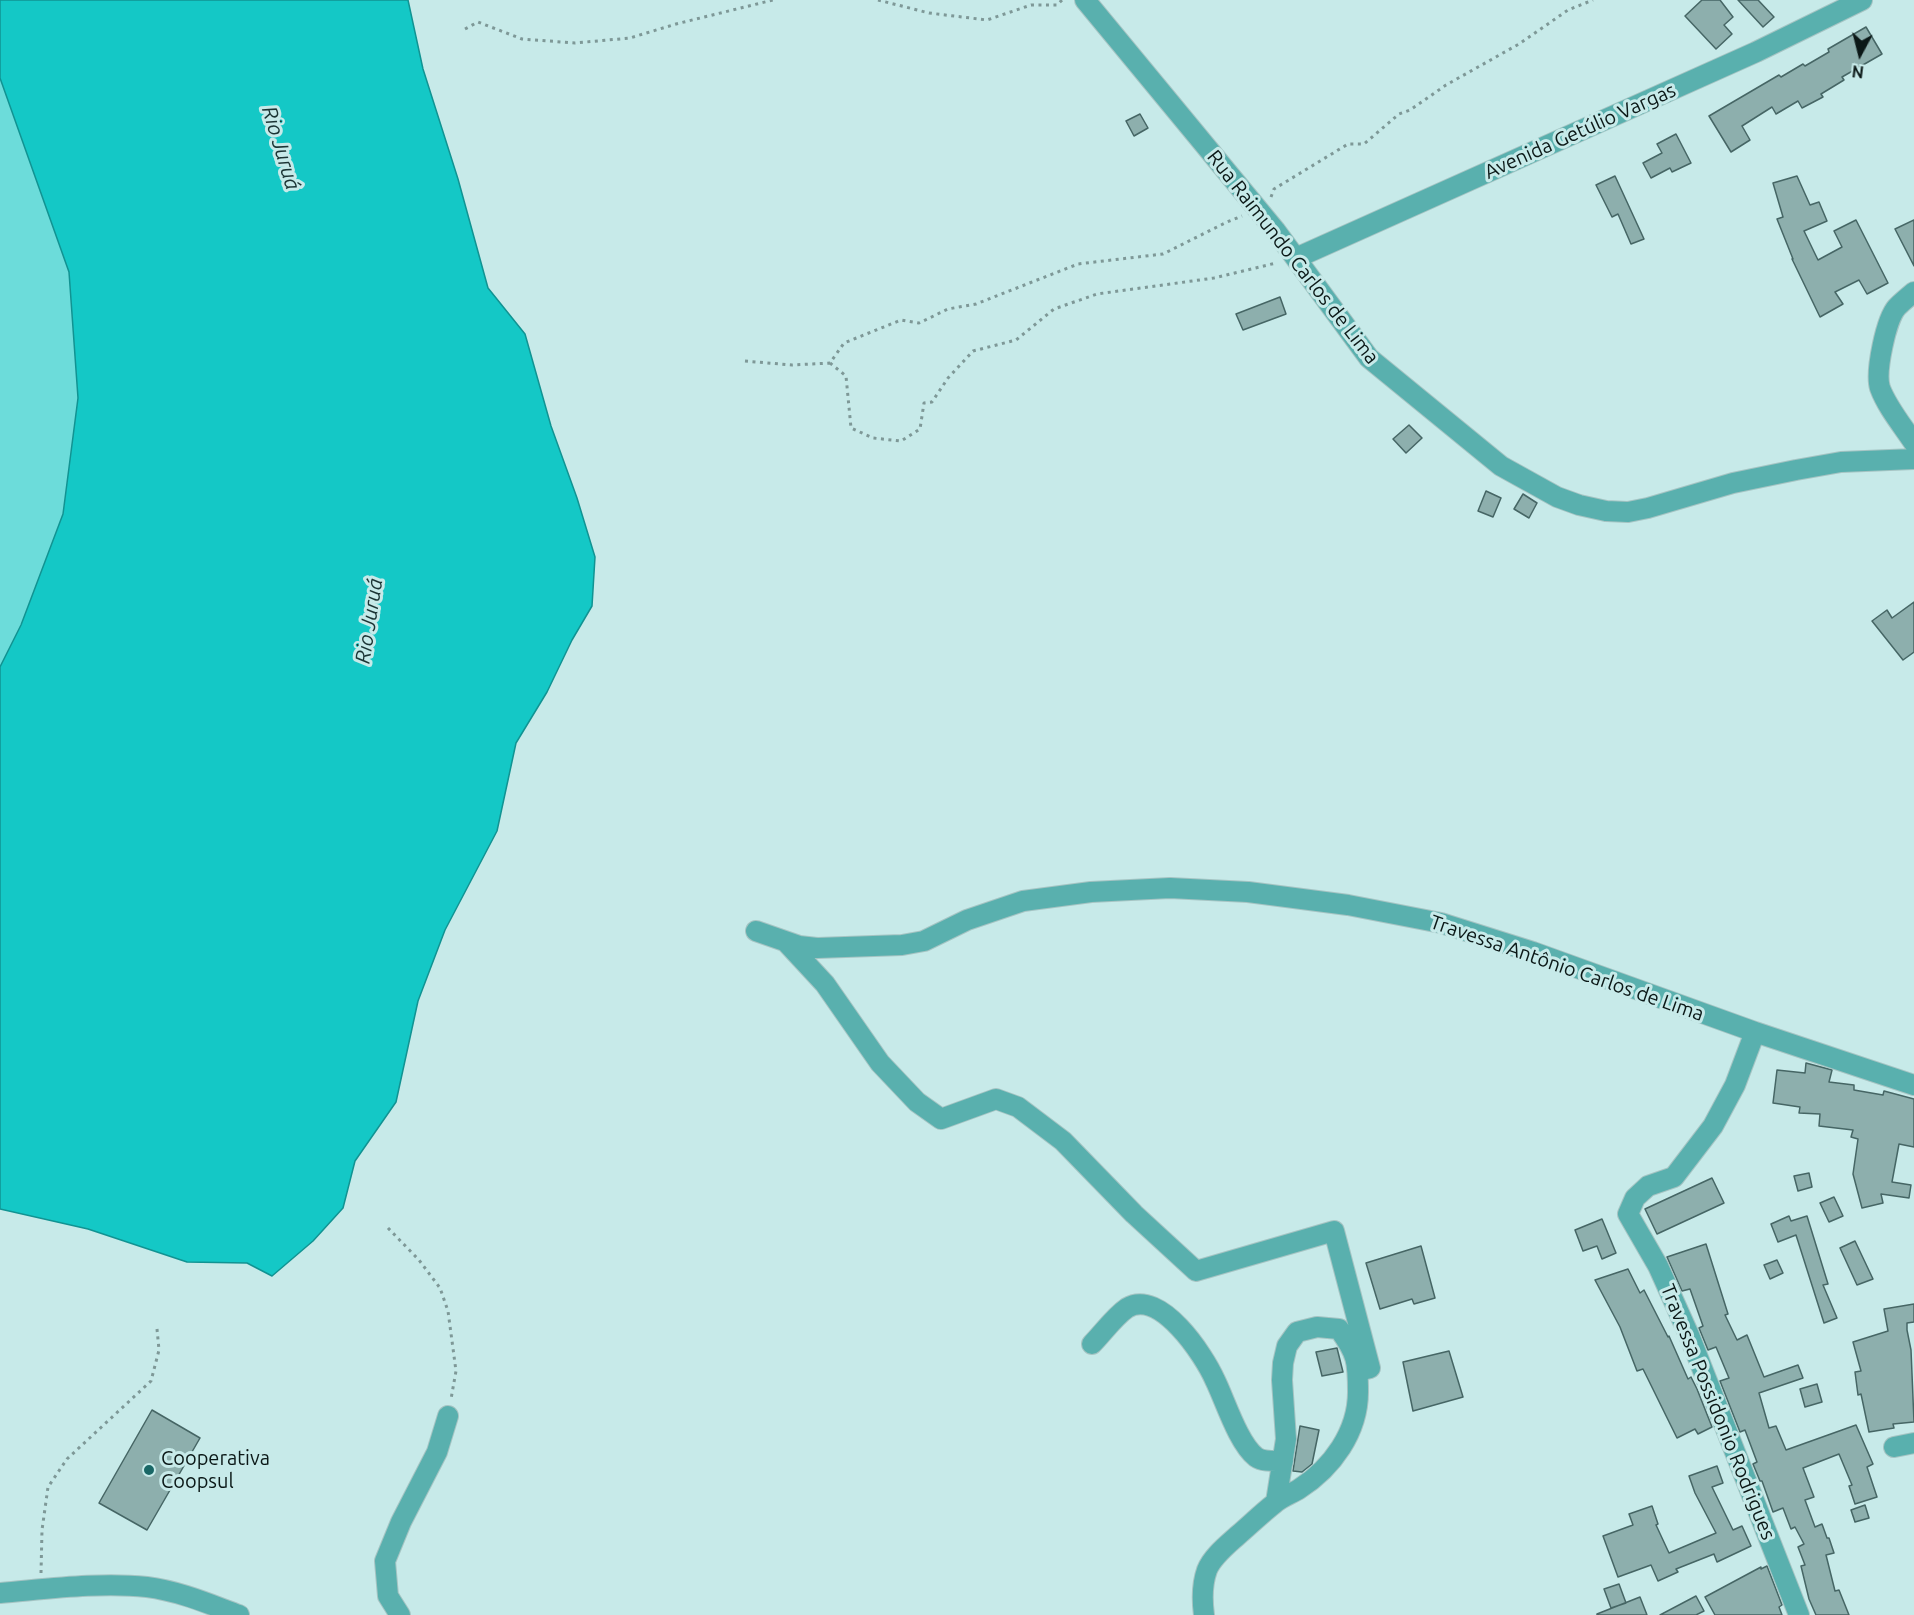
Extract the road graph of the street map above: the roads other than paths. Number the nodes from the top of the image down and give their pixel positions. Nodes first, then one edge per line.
1 (1085, 0) edge
2 (1862, 0) edge
3 (1296, 258) junction
4 (1914, 292) edge
5 (1914, 443) edge
6 (1914, 459) edge
7 (756, 931) dead end
8 (787, 943) junction
9 (1755, 1032) junction
10 (1914, 1084) edge
11 (1092, 1344) dead end
12 (1358, 1371) junction
13 (448, 1416) road end
14 (1914, 1443) edge
15 (1894, 1447) dead end
16 (1283, 1461) junction
17 (1276, 1502) junction
18 (0, 1593) edge
19 (239, 1615) edge
20 (400, 1615) edge
21 (1204, 1615) edge
22 (1799, 1615) edge

1 - 3 street, Rua Raimundo Carlos de Lima
2 - 3 street, Avenida Getúlio Vargas
3 - 6 street, Rua Raimundo Carlos de Lima
4 - 5 street
7 - 8 street, Travessa Antônio Carlos de Lima
8 - 9 street, Travessa Antônio Carlos de Lima
8 - 12 street
9 - 10 street, Travessa Antônio Carlos de Lima
9 - 22 street, Travessa Possidonio Rodrigues
11 - 16 street
12 - 16 street
12 - 17 street
13 - 20 street
14 - 15 street
16 - 17 street
17 - 21 street
18 - 19 street

